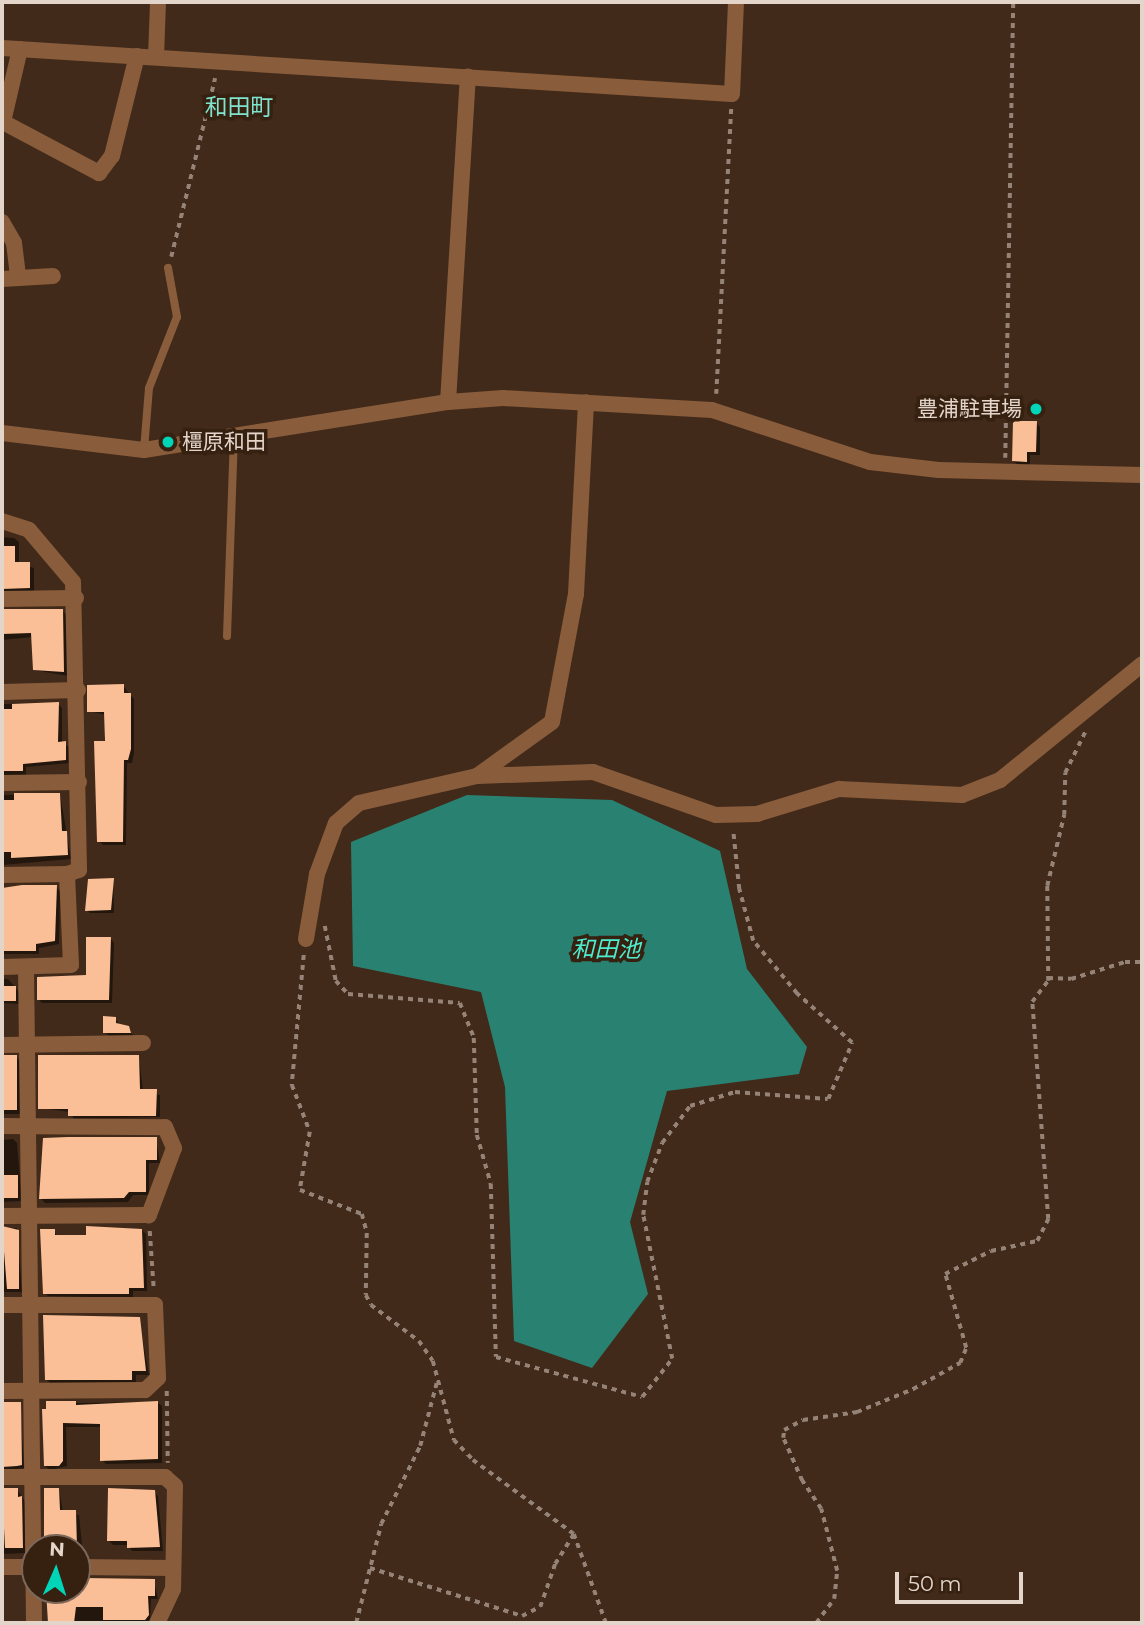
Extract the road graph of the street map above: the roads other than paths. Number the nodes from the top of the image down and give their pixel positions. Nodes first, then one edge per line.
1 (158, 2) edge
2 (736, 2) edge
3 (2, 48) edge
4 (20, 49) junction
5 (137, 56) junction
6 (156, 57) junction
7 (468, 77) junction
8 (2, 222) edge
9 (168, 268) road end
10 (53, 275) dead end
11 (19, 278) junction
12 (2, 279) edge
13 (448, 402) junction
14 (586, 402) junction
15 (2, 433) edge
16 (234, 438) junction
17 (144, 450) junction
18 (1142, 475) edge
19 (2, 521) edge
20 (76, 598) junction
21 (2, 599) edge
22 (227, 636) dead end
23 (1142, 664) edge
24 (78, 690) junction
25 (2, 692) edge
26 (477, 776) junction
27 (79, 782) junction
28 (2, 783) edge
29 (67, 874) junction
30 (2, 875) edge
31 (306, 939) road end
32 (2, 967) edge
33 (26, 967) junction
34 (143, 1043) dead end
35 (2, 1045) edge
36 (27, 1045) junction
37 (2, 1126) edge
38 (28, 1126) junction
39 (2, 1216) edge
40 (29, 1216) junction
41 (2, 1305) edge
42 (31, 1305) junction
43 (2, 1391) edge
44 (32, 1391) junction
45 (2, 1477) edge
46 (32, 1477) junction
47 (33, 1534) edge
48 (2, 1567) edge
49 (21, 1567) edge
50 (91, 1567) edge
51 (173, 1568) junction
52 (34, 1604) edge
53 (34, 1623) edge
54 (157, 1623) edge

1 - 6 street
2 - 7 street
3 - 4 street
4 - 5 street
4 - 5 street
5 - 6 street
6 - 7 street
7 - 13 street
8 - 11 street
9 - 17 lane
10 - 11 street
11 - 12 street
13 - 14 street
13 - 16 street
14 - 18 street
14 - 26 street
15 - 17 street
16 - 17 street
16 - 22 lane
19 - 20 street
20 - 21 street
20 - 24 street
23 - 26 street
24 - 25 street
24 - 27 street
26 - 31 street
27 - 28 street
27 - 29 street
29 - 30 street
29 - 33 street
32 - 33 street
33 - 36 street
34 - 36 street
35 - 36 street
36 - 38 street
37 - 38 street
38 - 40 street
38 - 40 street
39 - 40 street
40 - 42 street
41 - 42 street
42 - 44 street
42 - 44 street
43 - 44 street
44 - 46 street
45 - 46 street
46 - 47 street
46 - 51 street
48 - 49 street
50 - 51 street
51 - 54 street
52 - 53 street

